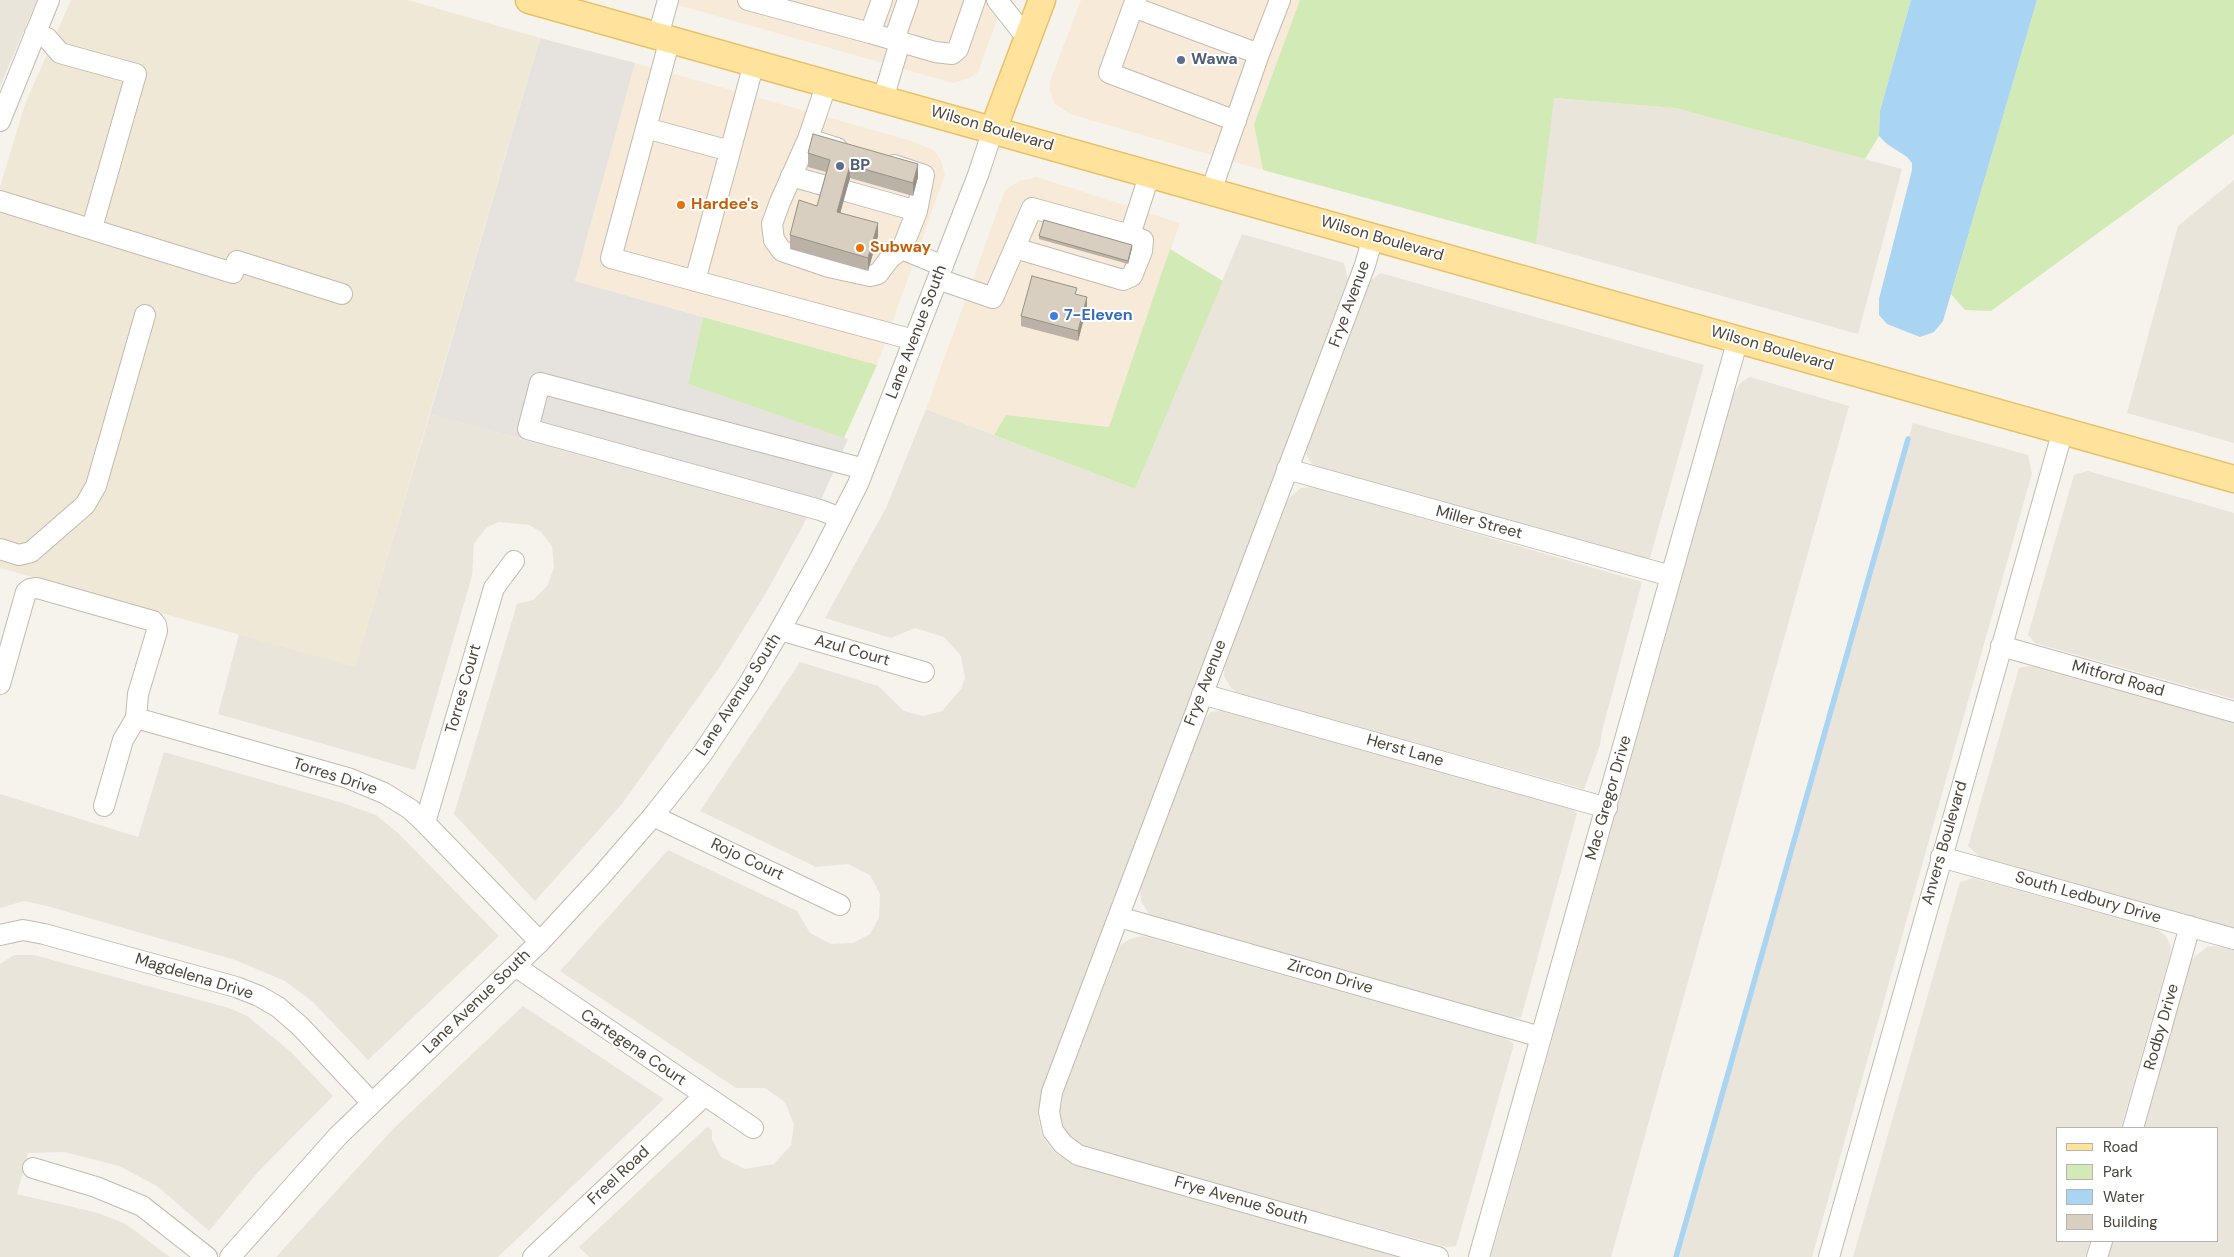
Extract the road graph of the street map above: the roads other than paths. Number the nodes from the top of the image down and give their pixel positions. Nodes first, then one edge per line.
1 (49, 0) edge
2 (529, 0) edge
3 (668, 0) edge
4 (748, 0) edge
5 (882, 0) edge
6 (908, 0) edge
7 (975, 0) edge
8 (997, 0) edge
9 (1042, 0) edge
10 (1280, 0) edge
11 (1134, 3) edge
12 (35, 33) junction
13 (870, 33) junction
14 (664, 38) junction
15 (1027, 38) junction
16 (897, 41) junction
17 (1259, 54) junction
18 (754, 63) junction
19 (827, 83) junction
20 (883, 99) junction
21 (0, 118) edge
22 (1236, 121) junction
23 (646, 128) junction
24 (993, 130) junction
25 (808, 139) junction
26 (730, 151) junction
27 (858, 154) edge
28 (1150, 173) junction
29 (791, 176) junction
30 (821, 180) dead end
31 (897, 184) junction
32 (1211, 191) junction
33 (0, 201) edge
34 (917, 211) junction
35 (92, 228) junction
36 (1130, 235) junction
37 (1373, 237) junction
38 (1014, 248) junction
39 (902, 249) junction
40 (940, 272) junction
41 (694, 281) junction
42 (342, 294) dead end
43 (145, 315) dead end
44 (1738, 339) junction
45 (914, 340) junction
46 (2063, 430) junction
47 (864, 469) junction
48 (1287, 470) junction
49 (2234, 478) edge
50 (840, 518) junction
51 (0, 549) edge
52 (514, 561) dead end
53 (1671, 576) junction
54 (780, 630) junction
55 (2001, 646) junction
56 (924, 672) dead end
57 (0, 684) edge
58 (1202, 694) junction
59 (2234, 712) edge
60 (136, 718) junction
61 (104, 806) dead end
62 (1607, 808) junction
63 (653, 816) junction
64 (425, 823) junction
65 (1941, 857) junction
66 (840, 905) dead end
67 (1119, 917) junction
68 (2190, 926) junction
69 (4, 934) edge
70 (2234, 939) edge
71 (540, 942) junction
72 (514, 966) junction
73 (1541, 1036) junction
74 (704, 1096) junction
75 (372, 1103) junction
76 (2134, 1127) edge
77 (753, 1128) dead end
78 (1053, 1131) joint
79 (33, 1168) dead end
80 (2102, 1242) edge
81 (543, 1254) edge
82 (207, 1257) edge
83 (230, 1257) edge
84 (1438, 1257) edge
85 (1479, 1257) edge
86 (1829, 1257) edge
87 (2097, 1257) edge

1 - 12 street
2 - 14 main road, Wilson Boulevard
3 - 14 street
4 - 13 street
5 - 13 street
6 - 16 street
7 - 16 street
8 - 15 street
9 - 15 main road, Lane Avenue South
10 - 17 street
11 - 17 street
11 - 22 street
12 - 21 street
12 - 35 street
13 - 16 street
14 - 18 main road, Wilson Boulevard
14 - 23 street
15 - 24 main road, Lane Avenue South
16 - 20 street
17 - 22 street
18 - 19 main road, Wilson Boulevard
18 - 26 street
19 - 20 main road, Wilson Boulevard
19 - 25 street
20 - 24 main road, Wilson Boulevard
22 - 32 street
23 - 26 street
23 - 41 street
24 - 28 main road, Wilson Boulevard
24 - 40 street, Lane Avenue South
25 - 27 street
25 - 29 street
26 - 41 street
28 - 32 main road, Wilson Boulevard
28 - 36 street
29 - 30 street
29 - 39 street
31 - 31 street
31 - 34 street
31 - 34 street
32 - 37 main road, Wilson Boulevard
33 - 35 street
34 - 39 street
35 - 42 street
36 - 38 street
36 - 38 street
37 - 44 main road, Wilson Boulevard
37 - 48 street, Frye Avenue
38 - 40 street
39 - 40 street
40 - 45 street, Lane Avenue South
41 - 45 street
43 - 51 street
44 - 46 main road, Wilson Boulevard
44 - 53 street, Mac Gregor Drive
45 - 47 street, Lane Avenue South
46 - 49 main road, Wilson Boulevard
46 - 55 street, Anvers Boulevard
47 - 50 street, Lane Avenue South
47 - 50 street
48 - 53 street, Miller Street
48 - 58 street, Frye Avenue
50 - 54 street, Lane Avenue South
52 - 64 street, Torres Court
53 - 62 street, Mac Gregor Drive
54 - 56 street, Azul Court
54 - 63 street, Lane Avenue South
55 - 59 street, Mitford Road
55 - 65 street, Anvers Boulevard
57 - 60 street
58 - 62 street, Herst Lane
58 - 67 street, Frye Avenue
60 - 61 street
60 - 64 street, Torres Drive
62 - 73 street, Mac Gregor Drive
63 - 66 street, Rojo Court
63 - 71 street, Lane Avenue South
64 - 71 street, Torres Drive
65 - 68 street, South Ledbury Drive
65 - 86 street, Anvers Boulevard
67 - 73 street, Zircon Drive
67 - 78 street, Frye Avenue
68 - 70 street, South Ledbury Drive
68 - 76 street, Rodby Drive
69 - 75 street, Magdelena Drive
71 - 72 street, Lane Avenue South
72 - 74 street, Cartegena Court
72 - 75 street, Lane Avenue South
73 - 85 street, Mac Gregor Drive
74 - 77 street, Cartegena Court
74 - 81 street, Freel Road
75 - 83 street, Lane Avenue South
78 - 84 street, Frye Avenue South
79 - 82 street
80 - 87 street

